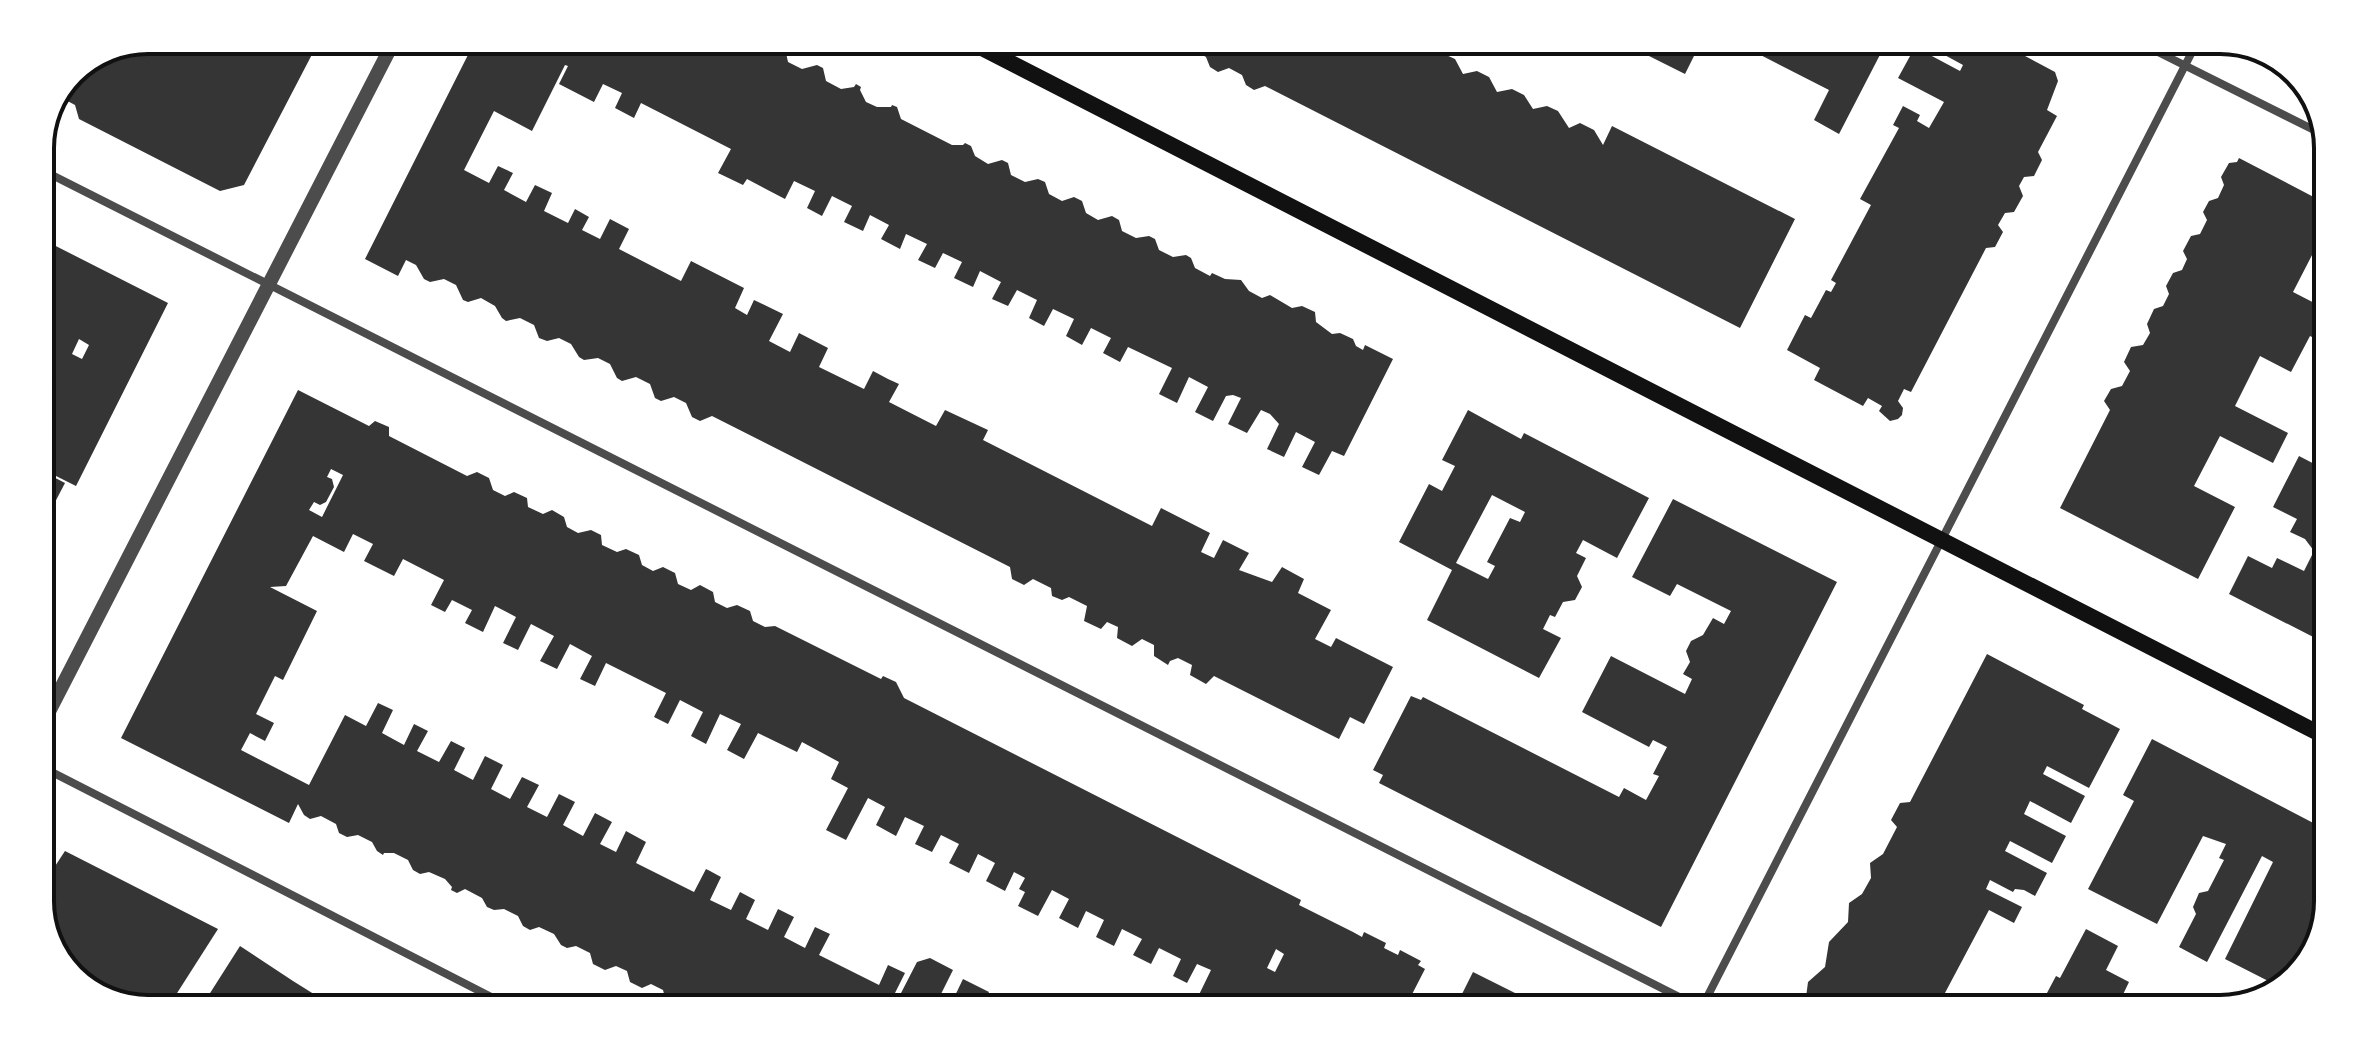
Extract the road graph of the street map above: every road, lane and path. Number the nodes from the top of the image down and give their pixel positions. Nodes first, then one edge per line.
1 (387, 54) edge
2 (993, 54) edge
3 (2162, 54) edge
4 (2191, 54) edge
5 (2185, 66) junction
6 (2312, 129) edge
7 (54, 176) edge
8 (269, 286) junction
9 (1942, 541) junction
10 (54, 702) edge
11 (2314, 731) edge
12 (54, 773) edge
13 (486, 995) edge
14 (1677, 995) edge
15 (1707, 995) edge

1 - 8 street
2 - 9 main road
3 - 5 street
4 - 5 street
5 - 6 street
5 - 9 street
7 - 8 street
8 - 10 street
8 - 14 street
9 - 11 main road
9 - 15 street
12 - 13 street

